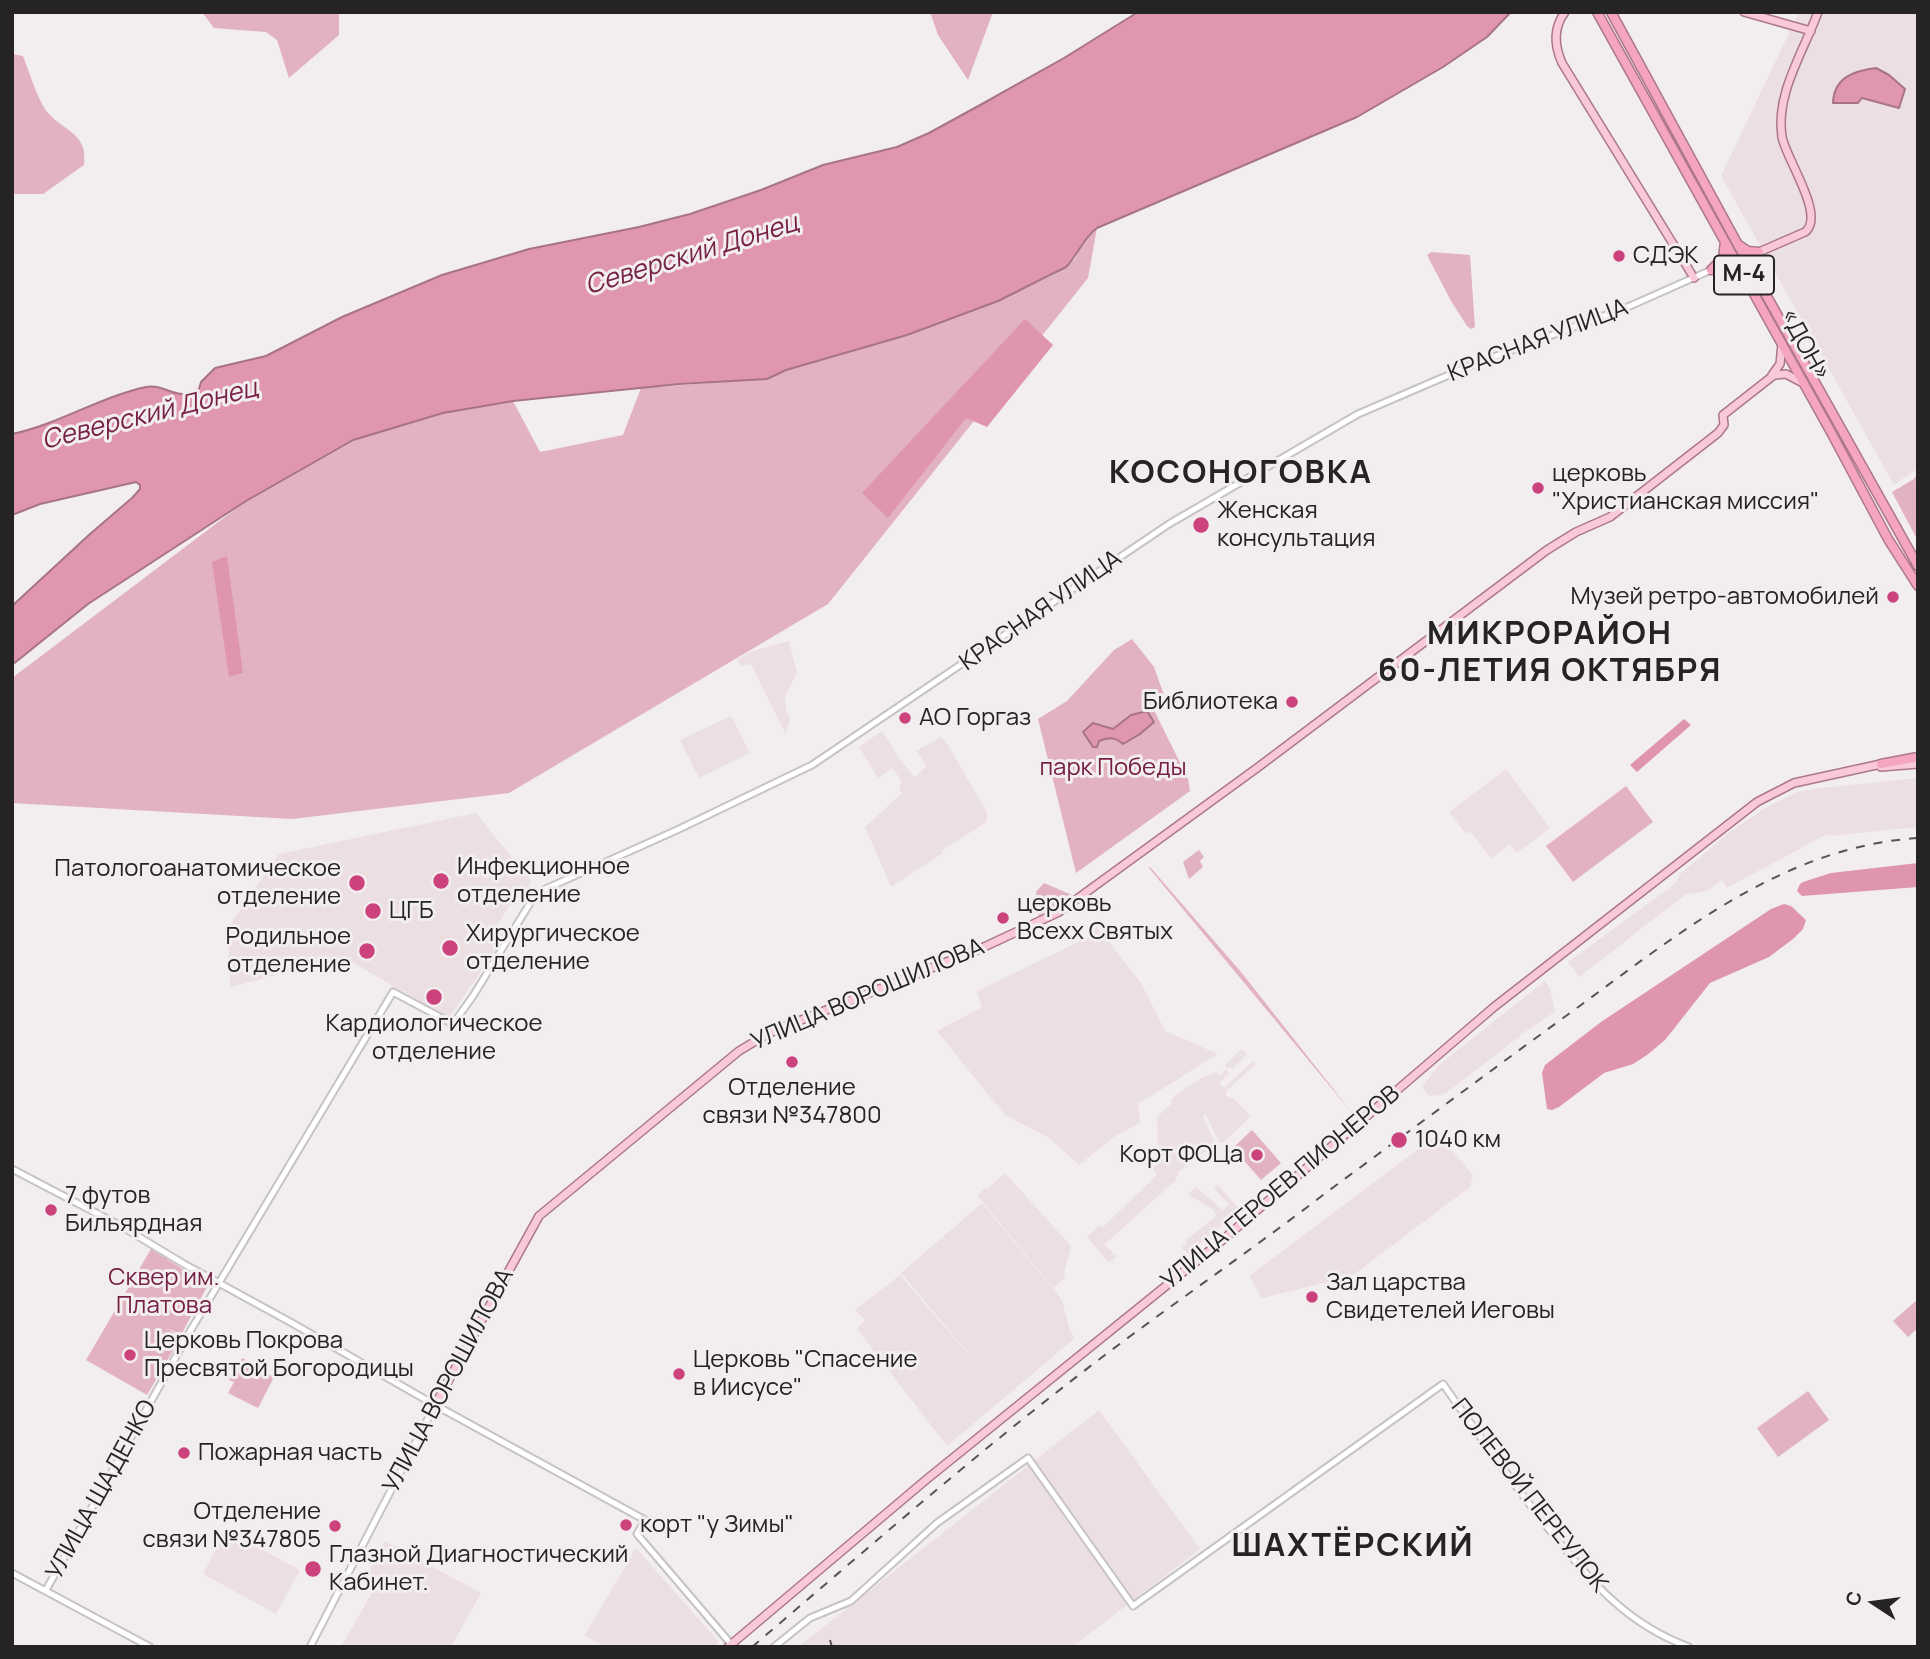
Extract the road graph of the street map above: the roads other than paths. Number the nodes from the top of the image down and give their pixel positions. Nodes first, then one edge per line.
1 (1565, 12) edge
2 (1597, 12) edge
3 (1611, 12) edge
4 (1744, 12) edge
5 (1818, 12) edge
6 (1811, 31) junction
7 (1724, 239) junction
8 (1737, 243) junction
9 (1759, 252) junction
10 (1752, 270) junction
11 (1711, 271) junction
12 (1743, 274) junction
13 (1694, 278) junction
14 (1782, 344) junction
15 (1769, 377) junction
16 (1804, 383) junction
17 (1918, 566) edge
18 (1916, 586) edge
19 (1918, 761) edge
20 (1882, 766) joint
21 (393, 992) joint
22 (12, 1169) edge
23 (219, 1284) junction
24 (435, 1405) junction
25 (12, 1573) edge
26 (46, 1590) junction
27 (729, 1646) edge
28 (150, 1647) edge
29 (310, 1647) edge
30 (774, 1647) edge
31 (1689, 1647) edge

1 - 13 main road
2 - 7 highway, «ДОН» / М-4
3 - 8 highway, «ДОН» / М-4
4 - 6 main road
5 - 6 main road
6 - 9 main road
7 - 11 highway
7 - 12 highway, «ДОН» / М-4
8 - 9 highway
8 - 10 highway, «ДОН» / М-4
9 - 10 highway
10 - 17 highway, «ДОН» / М-4
11 - 12 highway
11 - 13 street, КРАСНАЯ УЛИЦА
12 - 14 highway, «ДОН» / М-4
13 - 21 street, КРАСНАЯ УЛИЦА
14 - 15 main road
14 - 16 highway, «ДОН» / М-4
15 - 16 main road
15 - 24 main road, УЛИЦА ВОРОШИЛОВА
16 - 18 highway, «ДОН» / М-4
19 - 20 highway
20 - 27 main road, УЛИЦА ГЕРОЕВ ПИОНЕРОВ
21 - 23 street, УЛИЦА ЩАДЕНКО
22 - 23 street
23 - 24 street
23 - 26 street, УЛИЦА ЩАДЕНКО
24 - 27 street
24 - 29 street, УЛИЦА ВОРОШИЛОВА
25 - 26 street
26 - 28 street
30 - 31 street, ПОЛЕВОЙ ПЕРЕУЛОК

